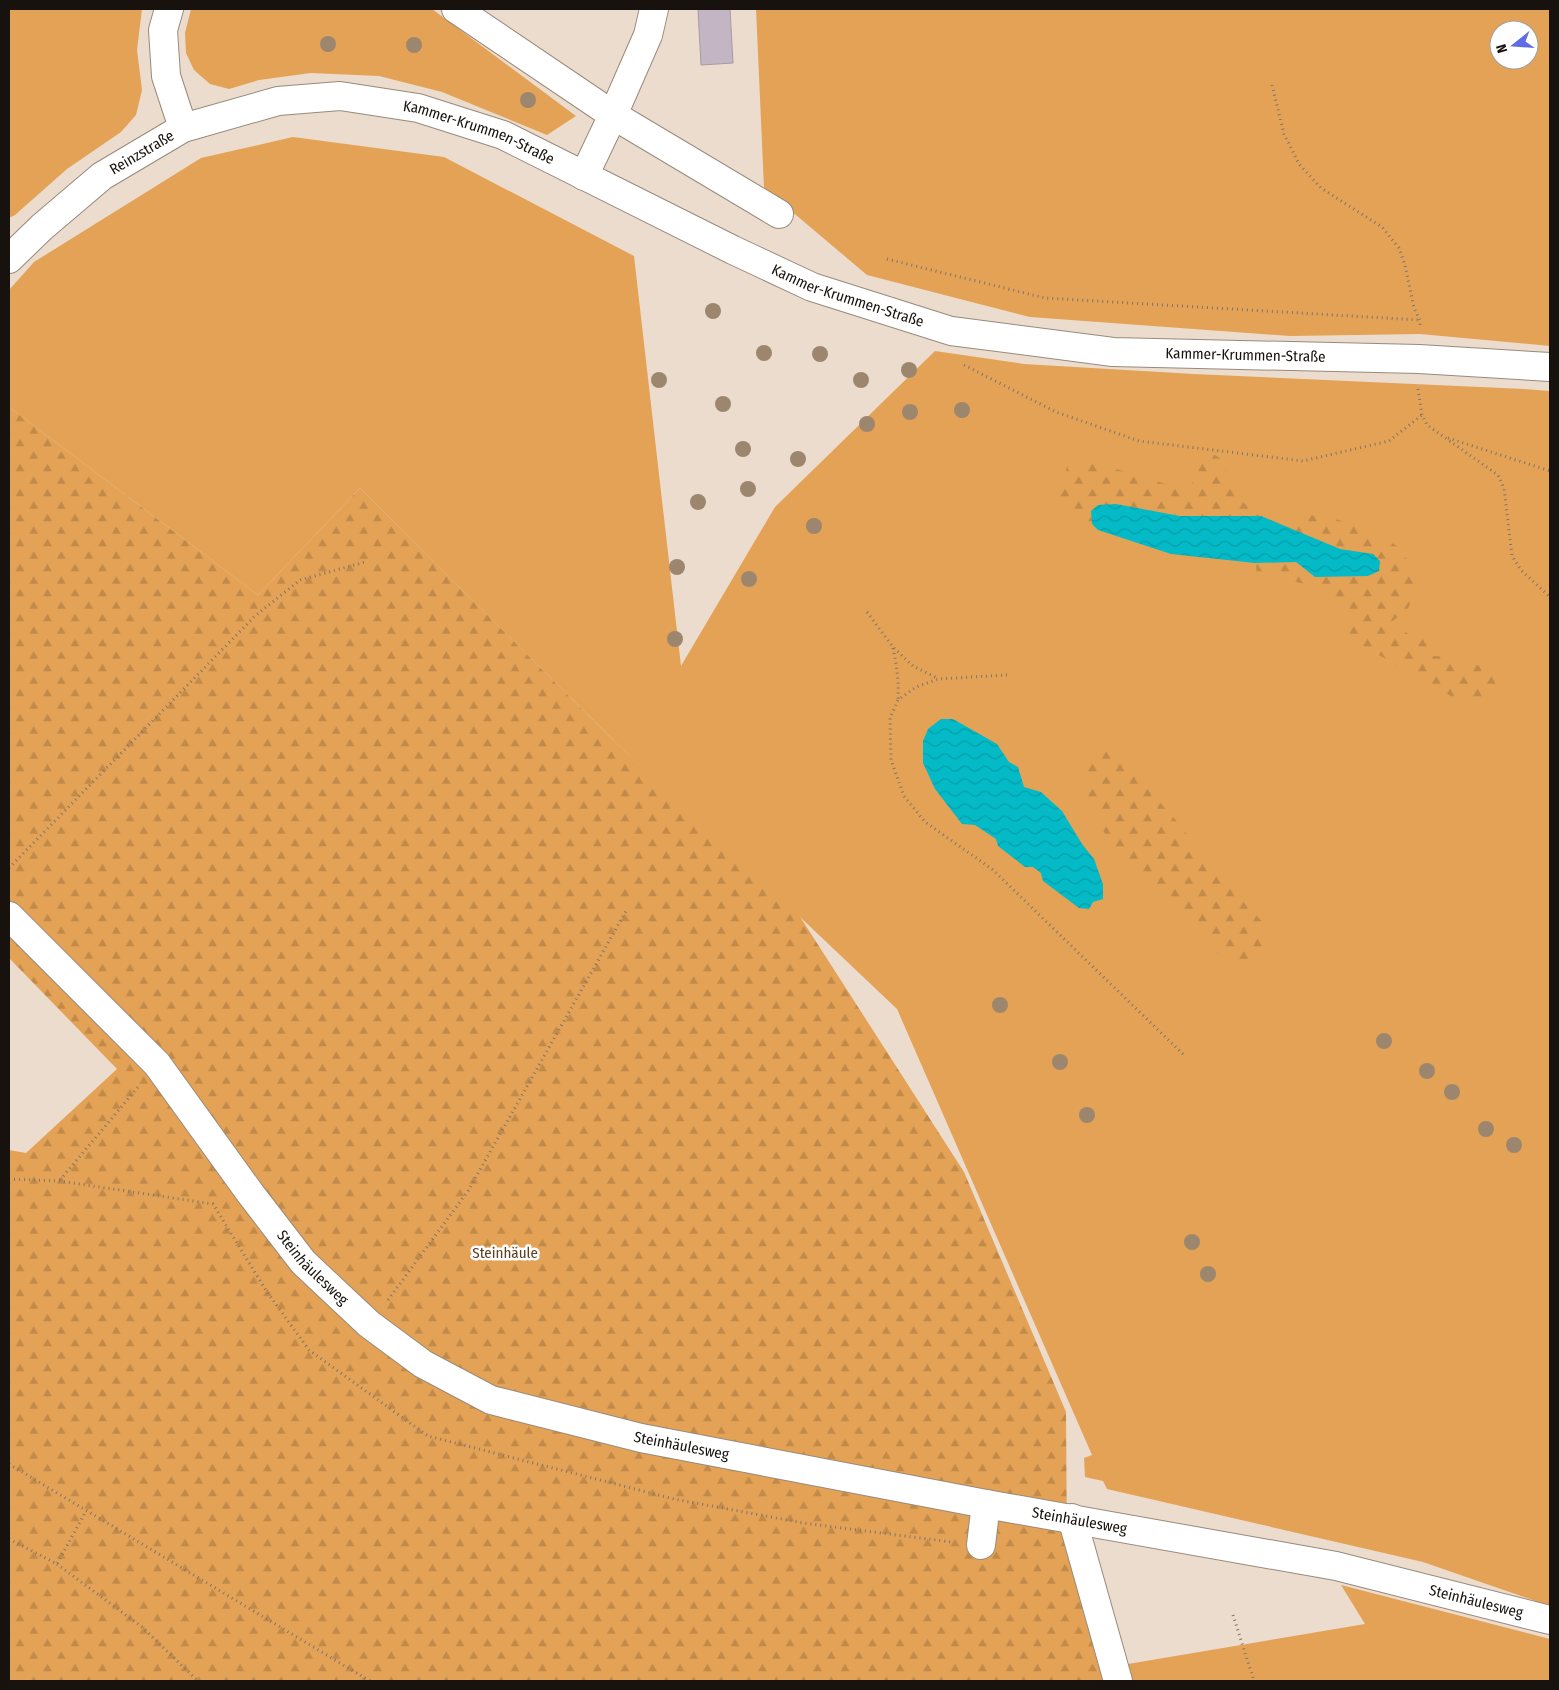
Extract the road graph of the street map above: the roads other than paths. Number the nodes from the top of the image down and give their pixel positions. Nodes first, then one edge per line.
1 (169, 9) edge
2 (456, 9) edge
3 (654, 9) edge
4 (613, 114) junction
5 (183, 128) junction
6 (584, 176) junction
7 (779, 214) dead end
8 (9, 259) edge
9 (1550, 367) edge
10 (9, 916) edge
11 (986, 1504) junction
12 (1072, 1518) junction
13 (981, 1545) dead end
14 (1550, 1620) edge
15 (1118, 1681) edge

1 - 5 street, Reinzstraße
2 - 4 street
3 - 4 street
4 - 6 street
4 - 7 street
5 - 6 street, Kammer-Krummen-Straße
5 - 8 street, Reinzstraße
6 - 9 street, Kammer-Krummen-Straße
10 - 11 street, Steinhäulesweg
11 - 12 street, Steinhäulesweg
11 - 13 street
12 - 14 street, Steinhäulesweg
12 - 15 street

